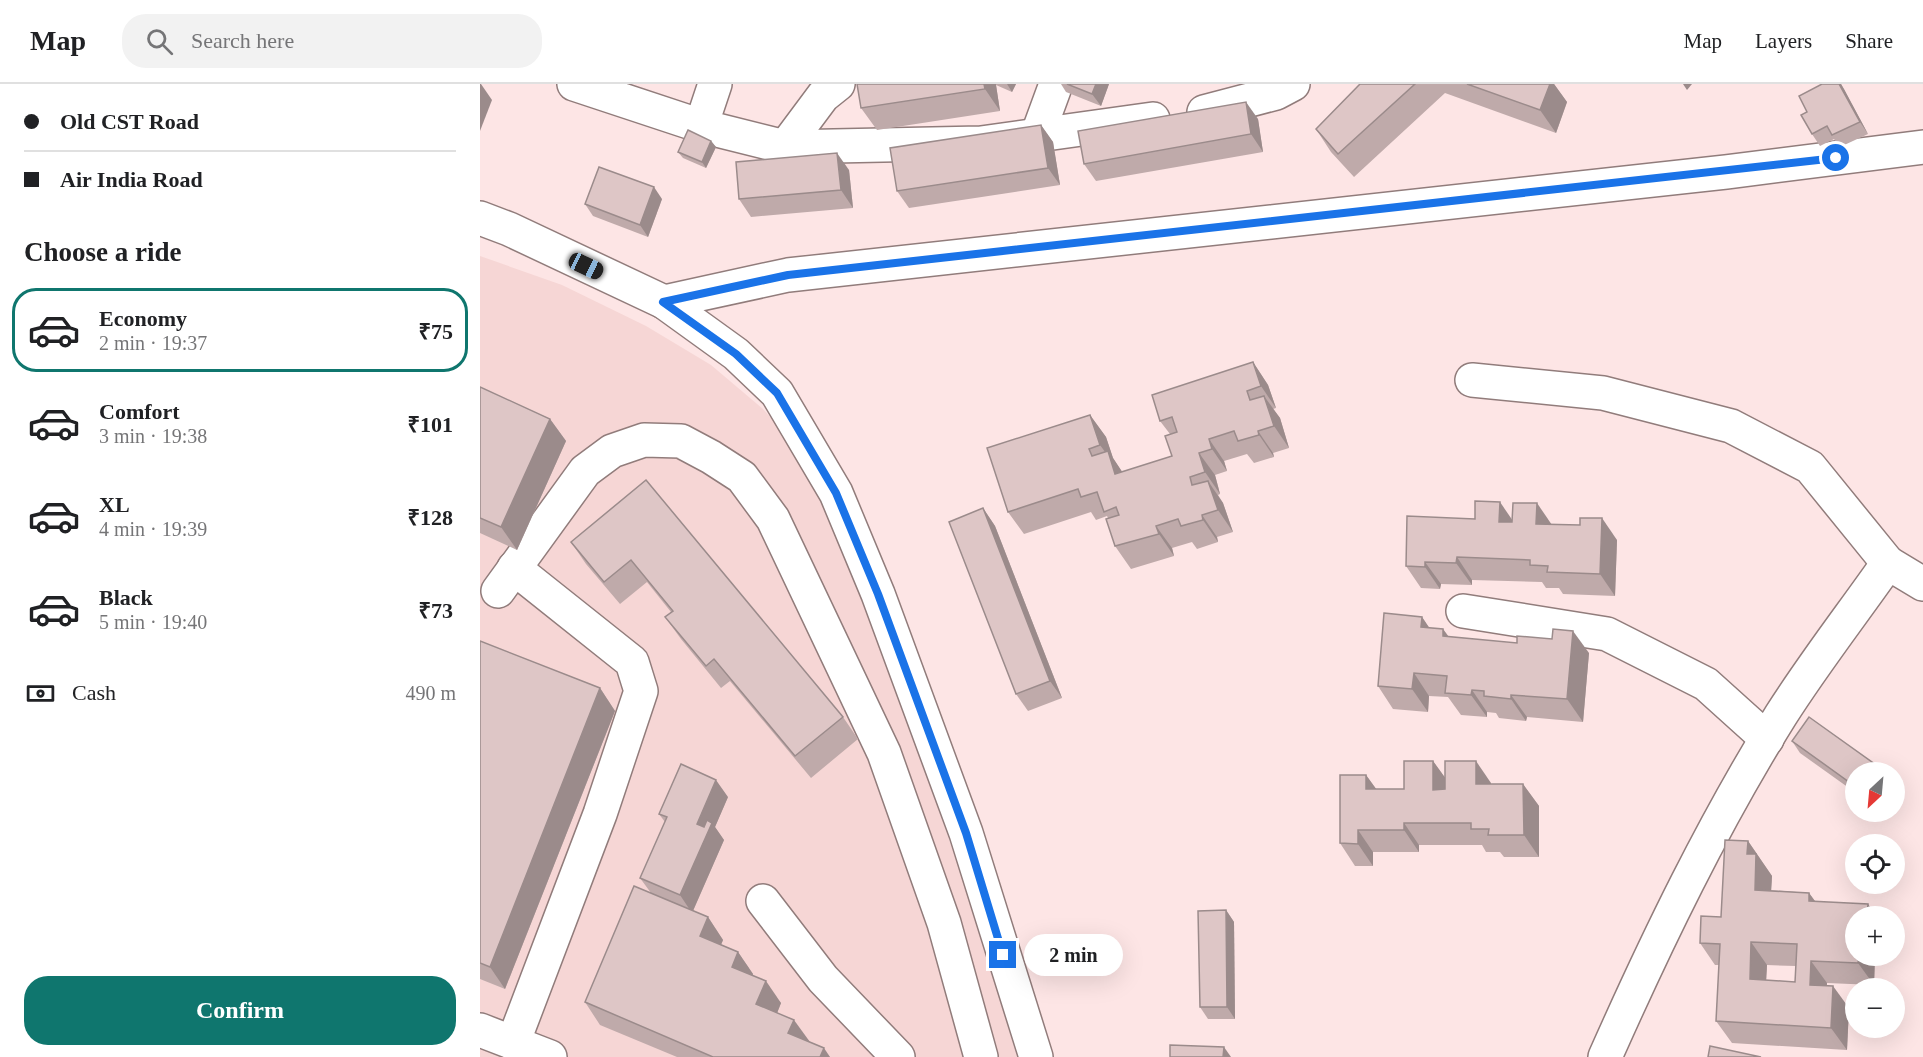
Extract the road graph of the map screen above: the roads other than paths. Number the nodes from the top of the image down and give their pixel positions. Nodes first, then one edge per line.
1 (574, 84) edge
2 (715, 84) edge
3 (838, 84) edge
4 (1056, 84) edge
5 (1293, 84) edge
6 (701, 126) junction
7 (1037, 136) junction
8 (785, 147) junction
9 (1923, 147) edge
10 (480, 218) edge
11 (663, 302) junction
12 (1472, 380) dead end
13 (1888, 563) junction
14 (1923, 585) edge
15 (1463, 611) dead end
16 (1767, 739) junction
17 (763, 901) dead end
18 (480, 1030) edge
19 (513, 1043) junction
20 (550, 1057) edge
21 (898, 1057) edge
22 (981, 1057) edge
23 (1036, 1057) edge
24 (1605, 1057) edge

1 - 6 street
2 - 6 street
3 - 8 street
4 - 7 street
5 - 7 street
6 - 8 street
7 - 8 street
9 - 11 street
10 - 11 street
11 - 23 street
12 - 13 street
13 - 14 street
13 - 16 street
15 - 16 street
16 - 24 street
17 - 21 street
18 - 19 street
19 - 20 street
19 - 22 street

